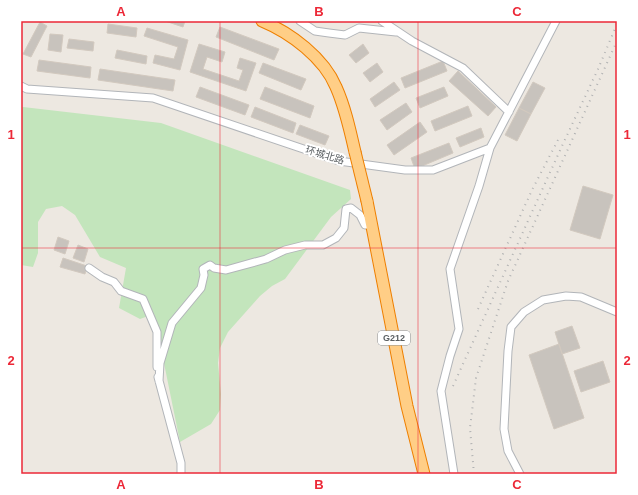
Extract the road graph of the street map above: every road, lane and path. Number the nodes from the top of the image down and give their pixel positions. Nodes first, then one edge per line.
1 (262, 21) edge
2 (300, 21) edge
3 (382, 21) edge
4 (556, 21) edge
5 (398, 32) junction
6 (21, 86) edge
7 (509, 112) junction
8 (490, 148) junction
9 (371, 225) junction
10 (89, 268) dead end
11 (617, 312) edge
12 (159, 381) junction
13 (181, 463) junction
14 (181, 474) edge
15 (187, 474) edge
16 (424, 474) edge
17 (454, 474) edge
18 (520, 474) edge

1 - 9 highway, G212, bridge
2 - 5 street
3 - 5 street
4 - 7 street
5 - 7 street
6 - 8 street, 环城北路
7 - 8 street
8 - 17 street
9 - 12 street
9 - 16 highway, G212
10 - 12 street
11 - 18 street
12 - 13 street
13 - 14 street
13 - 15 street

